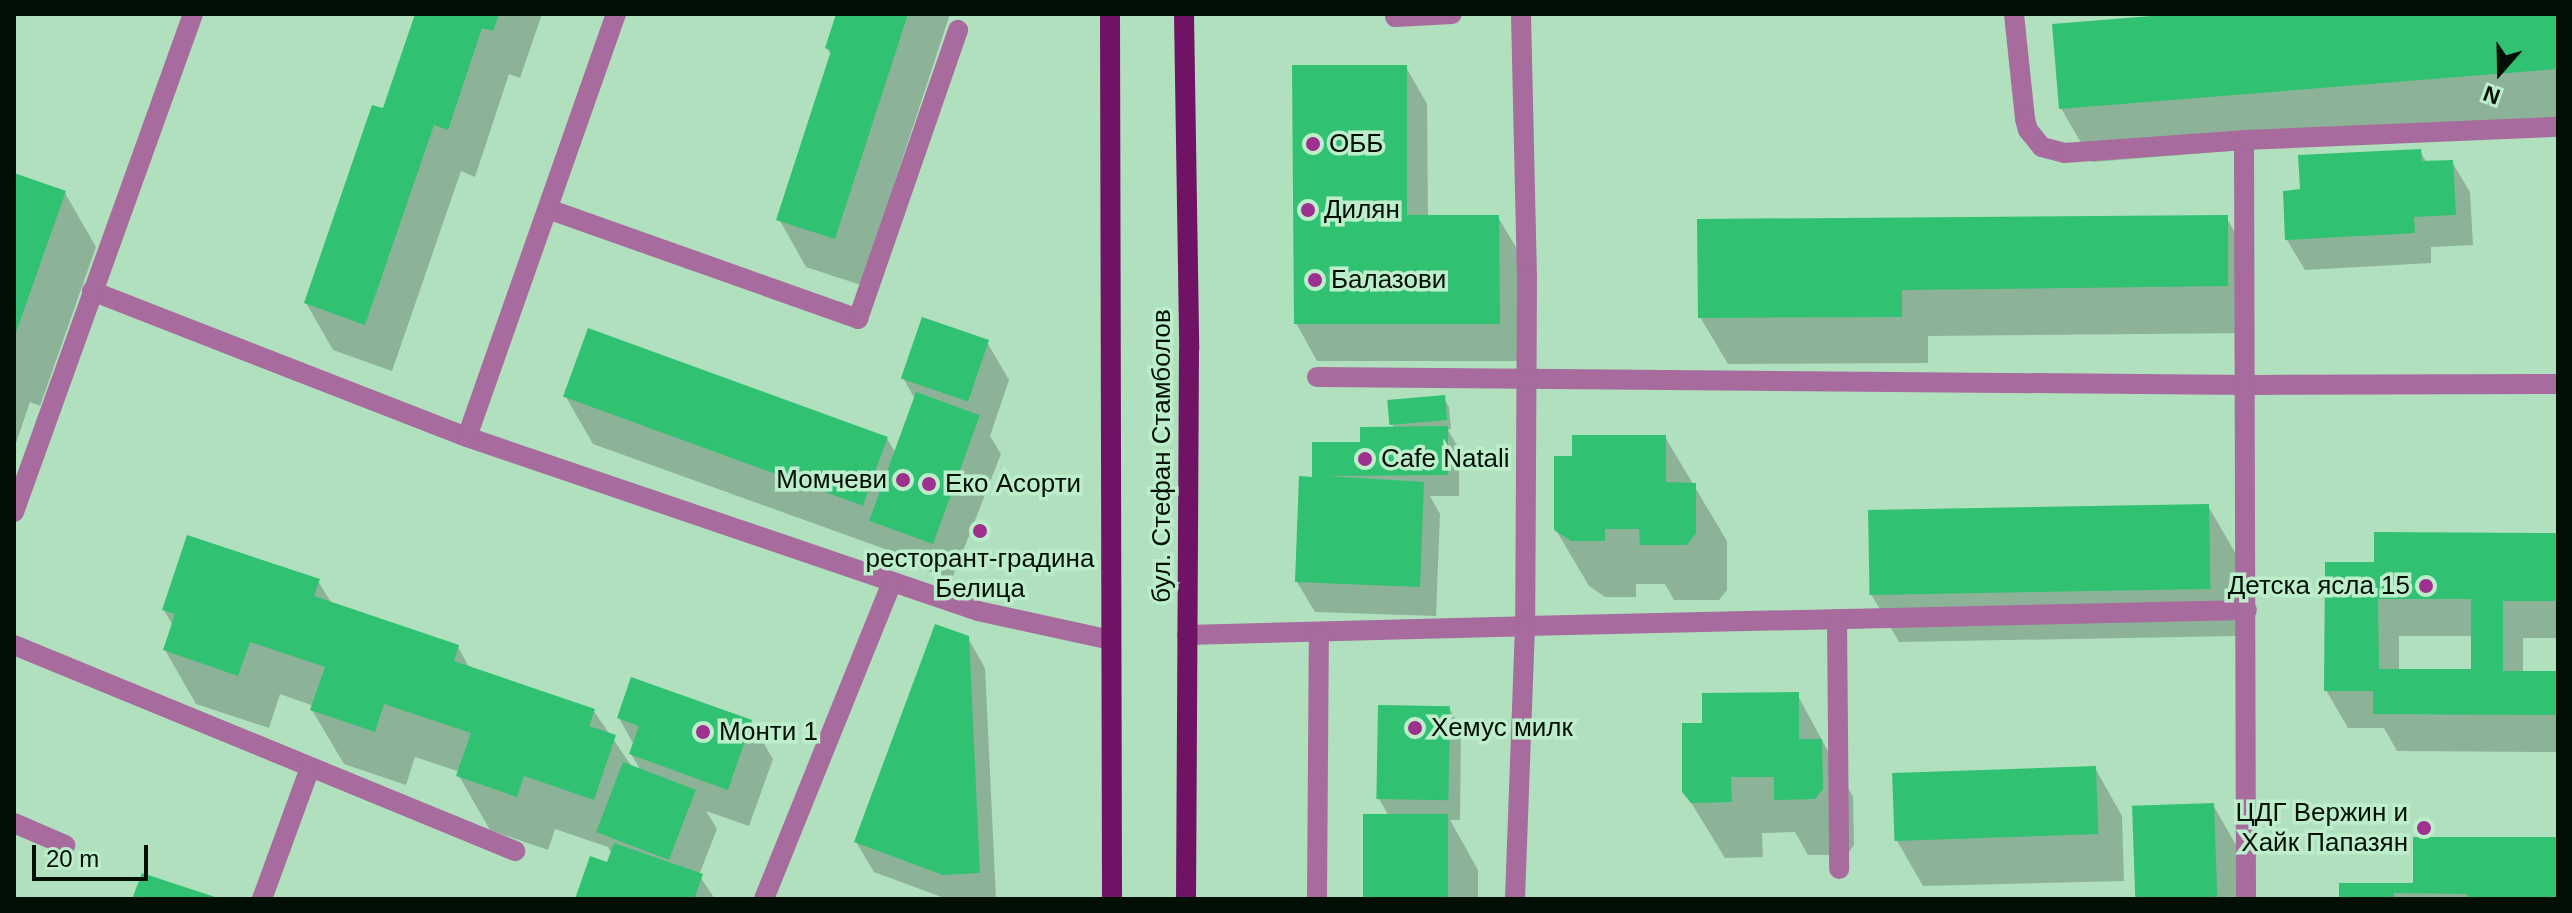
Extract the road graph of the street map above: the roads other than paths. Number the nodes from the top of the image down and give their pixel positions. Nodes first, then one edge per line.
1 (193, 14) edge
2 (616, 14) edge
3 (1110, 14) edge
4 (1184, 14) edge
5 (1452, 14) edge
6 (1521, 14) edge
7 (2014, 14) edge
8 (1395, 17) dead end
9 (958, 30) dead end
10 (2558, 127) edge
11 (2244, 140) junction
12 (548, 209) junction
13 (92, 291) junction
14 (1317, 377) dead end
15 (1527, 379) junction
16 (2558, 384) edge
17 (2248, 385) junction
18 (467, 437) junction
19 (14, 512) edge
20 (892, 582) junction
21 (2247, 610) junction
22 (1837, 619) junction
23 (1525, 626) junction
24 (1319, 633) junction
25 (1187, 635) junction
26 (1111, 640) junction
27 (14, 645) edge
28 (310, 768) junction
29 (14, 823) edge
30 (65, 845) dead end
31 (515, 851) dead end
32 (1839, 869) dead end
33 (262, 899) edge
34 (764, 899) edge
35 (1112, 899) edge
36 (1186, 899) edge
37 (1317, 899) edge
38 (1515, 899) edge
39 (2246, 899) edge

1 - 13 street
2 - 12 street
3 - 26 main road, бул. Стефан Стамболов
4 - 25 main road, бул. Стефан Стамболов
5 - 8 street
6 - 15 street
7 - 11 street
9 - 12 street
10 - 11 street
11 - 17 street
12 - 18 street
13 - 18 street
13 - 19 street
14 - 15 street
15 - 17 street
15 - 23 street
16 - 17 street
17 - 21 street
18 - 20 street
20 - 26 street
20 - 34 street
21 - 22 street
21 - 39 street
22 - 23 street
22 - 32 street
23 - 24 street
23 - 38 street
24 - 25 street
24 - 37 street
25 - 36 main road, бул. Стефан Стамболов
26 - 35 main road, бул. Стефан Стамболов
27 - 28 street
28 - 31 street
28 - 33 street
29 - 30 street

